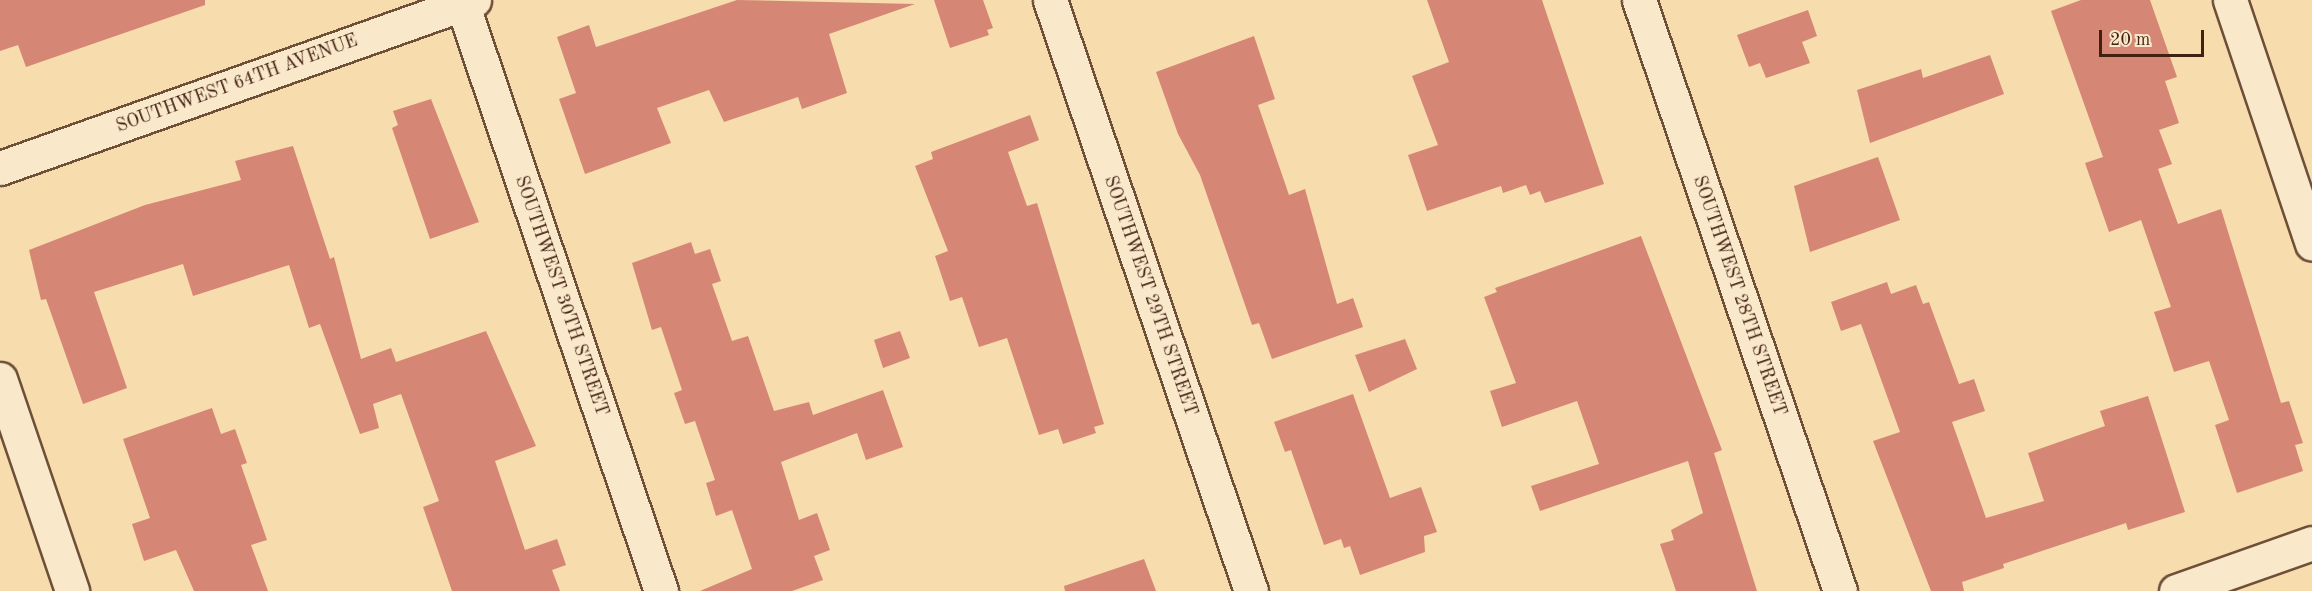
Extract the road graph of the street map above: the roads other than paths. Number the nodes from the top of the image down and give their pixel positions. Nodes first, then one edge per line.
1 (1050, 0) edge
2 (1639, 0) edge
3 (2230, 0) edge
4 (466, 1) edge
5 (0, 168) edge
6 (2312, 243) edge
7 (0, 379) edge
8 (2312, 543) edge
9 (72, 591) edge
10 (661, 591) edge
11 (1251, 591) edge
12 (1840, 591) edge
13 (2176, 591) edge

1 - 11 street, SOUTHWEST 29TH STREET
2 - 12 street, SOUTHWEST 28TH STREET
3 - 6 street
4 - 5 street, SOUTHWEST 64TH AVENUE
4 - 10 street, SOUTHWEST 30TH STREET
7 - 9 street
8 - 13 street

